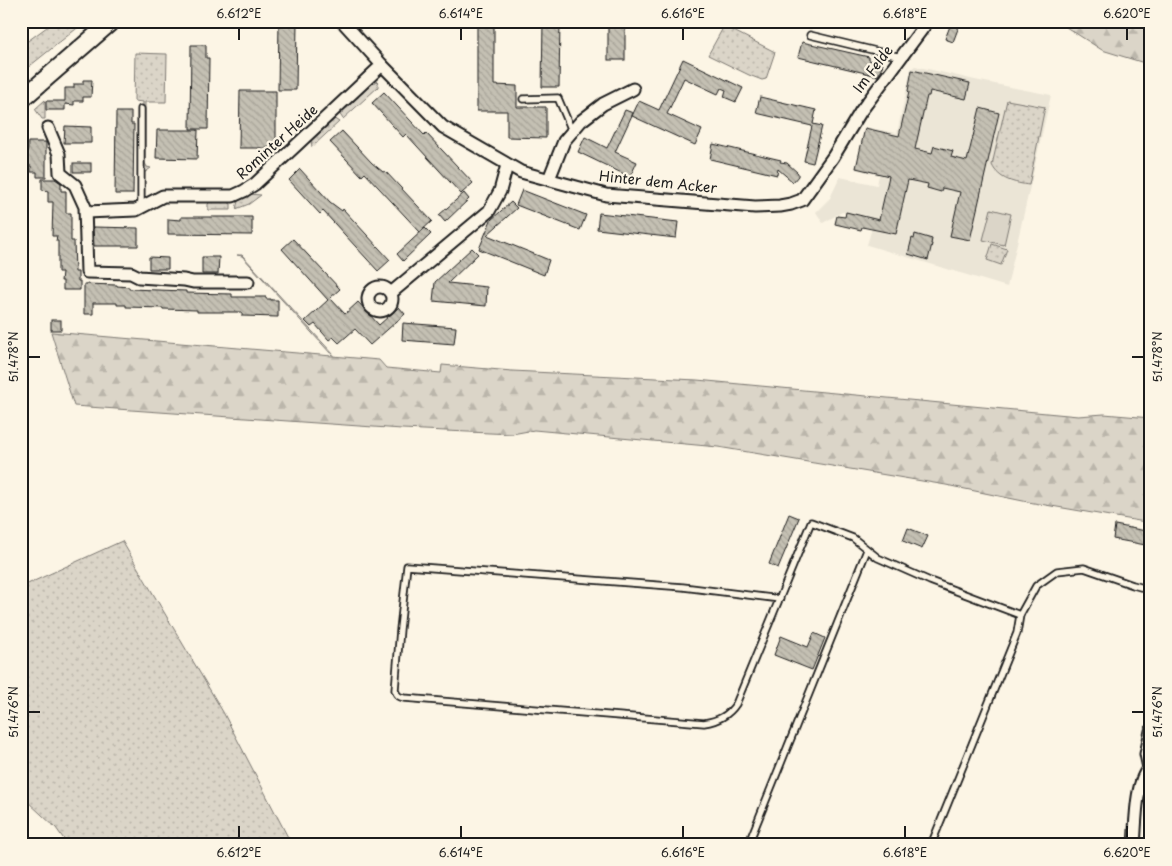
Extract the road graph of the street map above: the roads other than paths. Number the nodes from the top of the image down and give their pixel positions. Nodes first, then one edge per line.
1 (112, 21) edge
2 (342, 21) edge
3 (928, 21) edge
4 (810, 35) dead end
5 (901, 57) junction
6 (382, 65) junction
7 (633, 89) dead end
8 (523, 99) dead end
9 (21, 100) edge
10 (141, 109) dead end
11 (861, 111) joint
12 (48, 128) dead end
13 (572, 132) junction
14 (507, 165) junction
15 (549, 179) junction
16 (141, 207) junction
17 (86, 212) junction
18 (248, 282) dead end
19 (391, 294) dead end
20 (867, 550) junction
21 (1151, 590) edge
22 (780, 599) junction
23 (1020, 615) junction
24 (1151, 731) edge
25 (1150, 769) edge
26 (748, 845) edge
27 (931, 845) edge
28 (1134, 845) edge

1 - 9 street
2 - 6 street, Hinter dem Acker
3 - 5 street, Im Felde
4 - 5 lane
5 - 11 street, Im Felde
6 - 14 street, Hinter dem Acker
6 - 16 street, Rominter Heide
7 - 13 street
8 - 13 lane
10 - 16 lane
11 - 15 street, Hinter dem Acker
12 - 17 street
13 - 15 street
14 - 15 street, Hinter dem Acker
14 - 19 street
16 - 17 street, Rominter Heide
17 - 18 street
20 - 22 lane
20 - 23 lane
20 - 26 lane
21 - 23 lane
22 - 22 lane
23 - 27 lane
24 - 25 street
25 - 28 street

